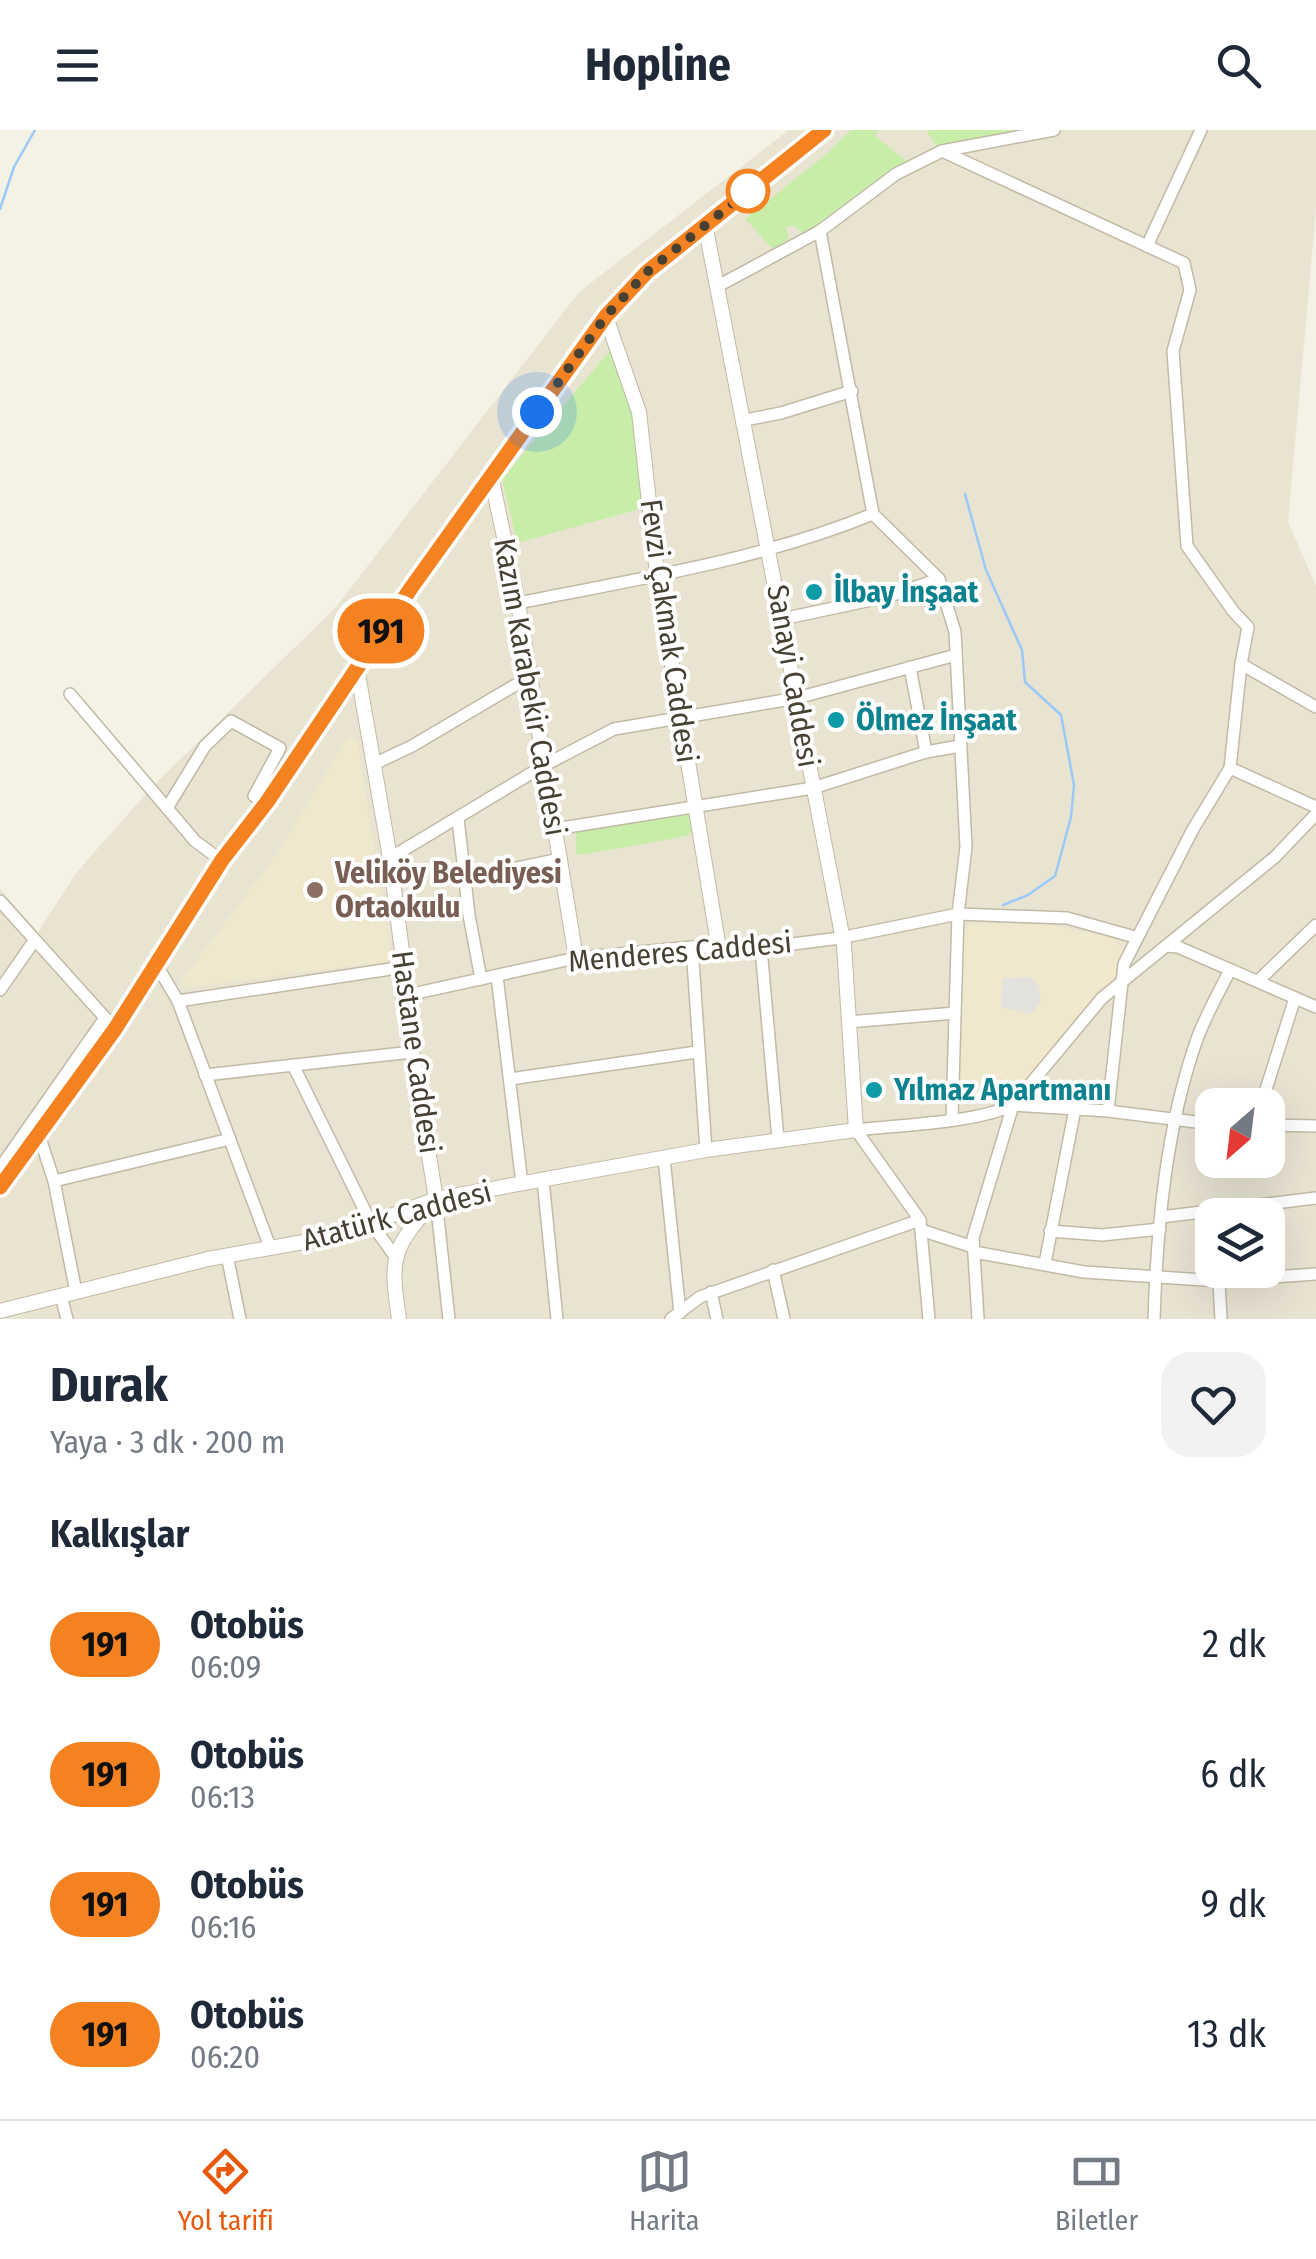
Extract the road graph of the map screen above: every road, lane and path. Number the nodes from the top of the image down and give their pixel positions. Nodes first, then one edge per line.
1 (824, 130) edge
2 (1054, 130) edge
3 (1201, 130) edge
4 (942, 151) junction
5 (706, 224) junction
6 (820, 231) junction
7 (1148, 246) junction
8 (718, 286) junction
9 (606, 316) junction
10 (852, 390) junction
11 (745, 420) junction
12 (491, 476) junction
13 (874, 514) junction
14 (770, 547) junction
15 (657, 574) junction
16 (939, 580) junction
17 (518, 603) junction
18 (782, 618) junction
19 (956, 655) junction
20 (1242, 664) junction
21 (910, 667) junction
22 (353, 672) junction
23 (529, 677) junction
24 (70, 694) dead end
25 (798, 698) junction
26 (1316, 708) edge
27 (682, 720) junction
28 (960, 746) junction
29 (926, 752) junction
30 (277, 754) junction
31 (292, 762) junction
32 (374, 764) junction
33 (545, 766) junction
34 (1230, 768) junction
35 (813, 788) junction
36 (267, 802) junction
37 (695, 806) junction
38 (167, 808) junction
39 (1316, 810) edge
40 (458, 819) junction
41 (555, 829) junction
42 (390, 858) junction
43 (560, 859) junction
44 (222, 860) junction
45 (465, 879) junction
46 (0, 901) edge
47 (958, 914) junction
48 (1316, 925) edge
49 (1135, 937) junction
50 (840, 938) junction
51 (34, 941) junction
52 (1166, 946) junction
53 (692, 948) junction
54 (761, 948) junction
55 (719, 949) junction
56 (576, 958) junction
57 (156, 964) junction
58 (404, 968) junction
59 (1230, 970) junction
60 (498, 976) junction
61 (1123, 978) junction
62 (482, 979) junction
63 (1258, 981) junction
64 (0, 990) edge
65 (403, 996) junction
66 (1295, 998) junction
67 (178, 1001) junction
68 (1316, 1007) edge
69 (955, 1013) junction
70 (848, 1022) junction
71 (110, 1023) junction
72 (412, 1052) junction
73 (697, 1052) junction
74 (293, 1065) junction
75 (205, 1075) junction
76 (510, 1079) junction
77 (1266, 1088) edge
78 (1006, 1103) junction
79 (1075, 1109) junction
80 (1108, 1111) junction
81 (952, 1119) junction
82 (1175, 1121) junction
83 (1195, 1123) edge
84 (1285, 1125) edge
85 (1316, 1126) edge
86 (856, 1130) junction
87 (39, 1135) junction
88 (778, 1139) junction
89 (230, 1140) junction
90 (706, 1150) junction
91 (664, 1158) junction
92 (0, 1168) edge
93 (543, 1180) junction
94 (54, 1181) junction
95 (522, 1184) junction
96 (0, 1187) edge
97 (1316, 1198) edge
98 (436, 1200) junction
99 (372, 1223) junction
100 (1160, 1223) junction
101 (920, 1225) junction
102 (1050, 1231) junction
103 (270, 1248) junction
104 (974, 1250) junction
105 (227, 1255) junction
106 (394, 1255) junction
107 (1045, 1264) junction
108 (773, 1270) junction
109 (1316, 1274) edge
110 (1155, 1276) junction
111 (1285, 1276) edge
112 (1195, 1279) edge
113 (1219, 1288) edge
114 (711, 1292) junction
115 (69, 1294) junction
116 (0, 1311) edge
117 (676, 1316) edge
118 (67, 1319) edge
119 (240, 1319) edge
120 (399, 1319) edge
121 (449, 1319) edge
122 (557, 1319) edge
123 (717, 1319) edge
124 (784, 1319) edge
125 (930, 1319) edge
126 (978, 1319) edge
127 (1154, 1319) edge
128 (1221, 1319) edge

1 - 5 street
2 - 4 street
3 - 7 street
4 - 6 street
4 - 7 street
5 - 8 street, Sanayi Caddesi
5 - 9 street
6 - 8 street
6 - 10 street
7 - 20 street
8 - 11 street, Sanayi Caddesi
9 - 12 street
9 - 15 street, Fevzi Çakmak Caddesi
10 - 11 street
10 - 13 street
11 - 14 street, Sanayi Caddesi
12 - 17 street, Kazım Karabekir Caddesi
12 - 22 street
13 - 14 street
13 - 16 street
14 - 15 street
14 - 18 street, Sanayi Caddesi
15 - 17 street
15 - 27 street, Fevzi Çakmak Caddesi
16 - 18 street
16 - 19 street
17 - 23 street, Kazım Karabekir Caddesi
18 - 25 street, Sanayi Caddesi
19 - 21 street
19 - 28 street
20 - 26 street
20 - 34 street
21 - 25 street
21 - 29 street
22 - 31 street
22 - 32 street, Hastane Caddesi
23 - 32 street
23 - 33 street, Kazım Karabekir Caddesi
24 - 38 street
25 - 27 street
25 - 35 street, Sanayi Caddesi
27 - 33 street
27 - 37 street, Fevzi Çakmak Caddesi
28 - 29 street
28 - 47 street
29 - 35 street
30 - 31 street
30 - 36 street
30 - 38 street
31 - 36 street
32 - 42 street, Hastane Caddesi
33 - 40 street
33 - 41 street, Kazım Karabekir Caddesi
34 - 39 street
34 - 49 street
35 - 37 street
35 - 50 street, Sanayi Caddesi
36 - 44 street
37 - 41 street
37 - 55 street, Fevzi Çakmak Caddesi
38 - 44 street
39 - 52 street
40 - 42 street
40 - 45 street
41 - 43 street, Kazım Karabekir Caddesi
42 - 58 street, Hastane Caddesi
43 - 45 street
43 - 56 street, Kazım Karabekir Caddesi
44 - 57 street
45 - 62 street
46 - 51 street
47 - 49 street, Menderes Caddesi
47 - 50 street, Menderes Caddesi
47 - 69 street
48 - 63 street
49 - 61 street
50 - 54 street, Menderes Caddesi
50 - 70 street, Sanayi Caddesi
51 - 64 street
51 - 71 street
52 - 59 street
52 - 61 street
53 - 55 street, Menderes Caddesi
53 - 56 street, Menderes Caddesi
53 - 73 street
54 - 55 street, Menderes Caddesi
54 - 88 street
56 - 60 street, Menderes Caddesi
57 - 67 street
57 - 71 street
58 - 65 street, Hastane Caddesi
58 - 67 street
59 - 63 street
59 - 82 street
60 - 62 street, Menderes Caddesi
60 - 76 street
61 - 78 street
61 - 80 street
62 - 65 street, Menderes Caddesi
63 - 66 street
65 - 72 street, Hastane Caddesi
66 - 68 street
66 - 77 street
67 - 75 street
69 - 70 street
69 - 81 street
70 - 86 street, Sanayi Caddesi
71 - 87 street
71 - 92 street
72 - 74 street
72 - 98 street, Hastane Caddesi
73 - 76 street
73 - 90 street
74 - 75 street
74 - 99 street
75 - 89 street
76 - 95 street
78 - 79 street
78 - 81 street
78 - 104 street
79 - 80 street
79 - 102 street
80 - 82 street
81 - 86 street
82 - 83 street
82 - 100 street
84 - 85 street
86 - 88 street, Atatürk Caddesi
86 - 101 street
87 - 94 street
87 - 96 street
88 - 90 street, Atatürk Caddesi
89 - 94 street
89 - 103 street
90 - 91 street, Atatürk Caddesi
91 - 93 street, Atatürk Caddesi
91 - 117 street
93 - 95 street, Atatürk Caddesi
93 - 122 street
94 - 115 street
95 - 98 street, Atatürk Caddesi
97 - 100 street
98 - 99 street, Atatürk Caddesi
98 - 106 street
98 - 121 street
99 - 103 street, Atatürk Caddesi
99 - 106 street
100 - 102 street
100 - 110 street
101 - 104 street
101 - 108 street
101 - 125 street
102 - 107 street
103 - 105 street, Atatürk Caddesi
104 - 107 street
104 - 126 street
105 - 115 street, Atatürk Caddesi
105 - 119 street
106 - 120 street
107 - 110 street
108 - 114 street
108 - 124 street
109 - 111 street
110 - 112 street
110 - 127 street
113 - 128 street
114 - 117 street
114 - 123 street
115 - 116 street, Atatürk Caddesi
115 - 118 street

